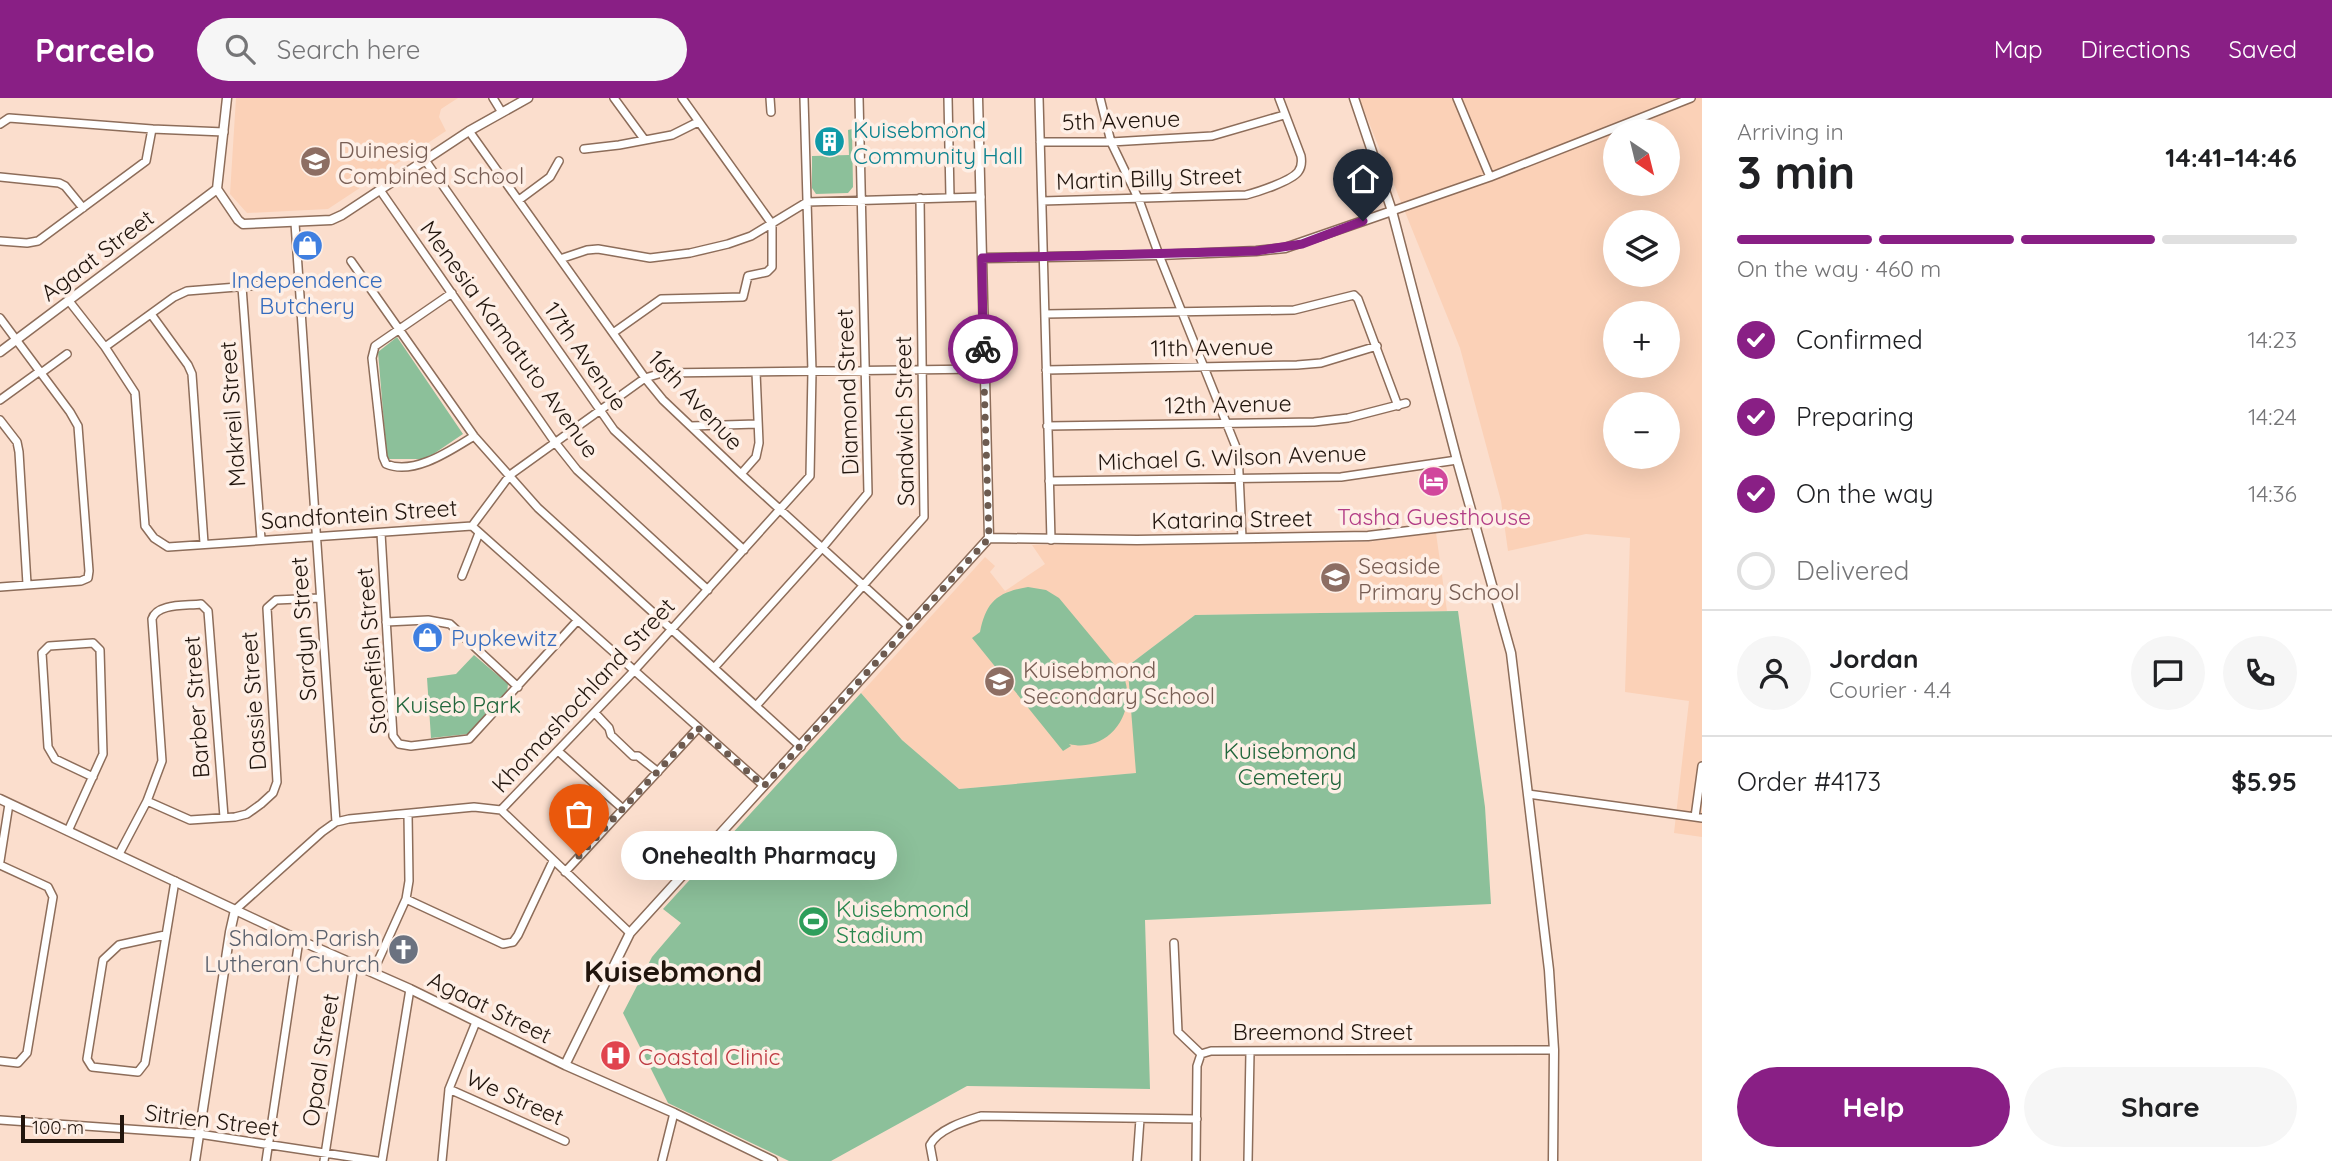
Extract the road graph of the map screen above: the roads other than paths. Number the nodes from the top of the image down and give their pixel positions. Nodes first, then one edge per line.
1 (227, 98) edge
2 (493, 98) edge
3 (528, 98) edge
4 (614, 98) edge
5 (682, 98) edge
6 (770, 98) edge
7 (804, 98) edge
8 (859, 98) edge
9 (948, 98) edge
10 (978, 98) edge
11 (1039, 98) edge
12 (1100, 98) edge
13 (1279, 98) edge
14 (1354, 98) edge
15 (1457, 98) edge
16 (1691, 98) edge
17 (501, 111) junction
18 (771, 112) dead end
19 (1284, 115) junction
20 (698, 122) junction
21 (0, 124) edge
22 (152, 129) junction
23 (469, 131) junction
24 (224, 132) junction
25 (644, 139) junction
26 (1041, 142) junction
27 (1111, 142) junction
28 (584, 149) dead end
29 (425, 159) junction
30 (559, 161) dead end
31 (0, 177) edge
32 (1490, 177) junction
33 (217, 189) junction
34 (380, 190) junction
35 (950, 197) junction
36 (981, 197) junction
37 (920, 198) junction
38 (519, 200) junction
39 (862, 200) junction
40 (1139, 200) junction
41 (1042, 201) junction
42 (807, 202) junction
43 (83, 208) junction
44 (1392, 211) junction
45 (295, 223) junction
46 (772, 224) junction
47 (0, 241) edge
48 (1159, 255) junction
49 (1043, 257) junction
50 (982, 258) junction
51 (560, 259) junction
52 (351, 261) dead end
53 (300, 282) junction
54 (242, 286) junction
55 (452, 293) junction
56 (68, 301) junction
57 (1181, 310) junction
58 (151, 314) junction
59 (1045, 314) junction
60 (0, 318) edge
61 (399, 329) junction
62 (613, 333) junction
63 (16, 340) junction
64 (1377, 346) junction
65 (105, 347) junction
66 (0, 352) edge
67 (66, 354) dead end
68 (1205, 367) junction
69 (983, 369) junction
70 (867, 370) junction
71 (923, 370) junction
72 (1046, 370) junction
73 (811, 371) junction
74 (41, 372) junction
75 (756, 372) junction
76 (645, 378) junction
77 (0, 400) edge
78 (1406, 403) dead end
79 (1398, 405) junction
80 (598, 410) junction
81 (0, 420) edge
82 (1227, 423) junction
83 (757, 424) junction
84 (691, 426) junction
85 (1047, 426) junction
86 (474, 436) junction
87 (554, 442) junction
88 (1457, 460) junction
89 (741, 474) junction
90 (510, 475) junction
91 (1240, 480) junction
92 (1049, 481) junction
93 (779, 510) junction
94 (1476, 523) junction
95 (472, 526) junction
96 (381, 533) junction
97 (479, 533) junction
98 (315, 536) junction
99 (989, 538) junction
100 (1242, 538) junction
101 (261, 540) junction
102 (1051, 540) junction
103 (204, 543) junction
104 (823, 547) junction
105 (744, 550) junction
106 (461, 576) dead end
107 (27, 584) junction
108 (865, 586) junction
109 (0, 587) edge
110 (708, 590) junction
111 (320, 598) junction
112 (577, 621) junction
113 (386, 622) junction
114 (909, 627) junction
115 (671, 630) junction
116 (714, 668) junction
117 (634, 672) junction
118 (518, 687) junction
119 (756, 706) junction
120 (595, 713) junction
121 (698, 728) junction
122 (801, 747) junction
123 (558, 751) junction
124 (1702, 766) edge
125 (658, 772) junction
126 (93, 777) junction
127 (764, 786) junction
128 (1528, 794) junction
129 (147, 801) junction
130 (4, 802) edge
131 (623, 809) junction
132 (502, 810) junction
133 (408, 814) junction
134 (224, 817) junction
135 (1699, 818) edge
136 (336, 822) junction
137 (68, 831) junction
138 (119, 854) junction
139 (553, 861) junction
140 (0, 863) edge
141 (565, 872) junction
142 (176, 881) junction
143 (406, 899) junction
144 (235, 910) junction
145 (630, 933) junction
146 (165, 935) junction
147 (299, 940) junction
148 (1174, 943) dead end
149 (354, 965) junction
150 (373, 972) junction
151 (410, 989) junction
152 (476, 1022) junction
153 (1554, 1050) junction
154 (1250, 1052) junction
155 (1201, 1054) junction
156 (0, 1061) edge
157 (565, 1065) junction
158 (449, 1089) junction
159 (674, 1113) junction
160 (1140, 1119) junction
161 (1197, 1119) junction
162 (0, 1120) edge
163 (199, 1134) junction
164 (565, 1141) dead end
165 (268, 1146) junction
166 (325, 1157) edge
167 (195, 1161) edge
168 (266, 1161) edge
169 (380, 1161) edge
170 (442, 1161) edge
171 (662, 1161) edge
172 (773, 1161) edge
173 (933, 1161) edge
174 (1138, 1161) edge
175 (1196, 1161) edge
176 (1248, 1161) edge
177 (1553, 1161) edge

1 - 24 street
2 - 17 street
3 - 17 street
4 - 25 street
5 - 20 street
6 - 18 street
7 - 42 street, Khomashochland Street
8 - 39 street, Diamond Street
9 - 35 street
10 - 36 street
11 - 26 street
12 - 27 street
13 - 19 street, Martin Billy Street
14 - 44 street
15 - 32 street
16 - 32 street
17 - 23 street
19 - 27 street, 5th Avenue
19 - 40 street, Martin Billy Street
20 - 25 street
20 - 46 street
21 - 22 street
22 - 24 street
22 - 43 street
23 - 29 street
23 - 38 street, 16th Avenue
24 - 33 street
25 - 28 street
26 - 27 street, 5th Avenue
26 - 41 street
27 - 40 street
29 - 34 street
29 - 80 street, 17th Avenue
30 - 38 street
31 - 43 street
32 - 44 street
33 - 45 street
33 - 56 street, Agaat Street
34 - 45 street
34 - 55 street, Menesia Kamatuto Avenue
35 - 36 street
35 - 37 street
36 - 50 street
37 - 39 street
37 - 71 street, Sandwich Street
38 - 51 street, 16th Avenue
39 - 42 street
39 - 70 street, Diamond Street
40 - 41 street, Martin Billy Street
40 - 48 street
41 - 49 street
42 - 46 street
42 - 73 street, Khomashochland Street
43 - 47 street
44 - 48 street
44 - 88 street
45 - 53 street, Sardyn Street
46 - 51 street
46 - 62 street
48 - 49 street
48 - 57 street
49 - 50 street
49 - 59 street
50 - 69 street
51 - 62 street, 16th Avenue
52 - 61 street
53 - 54 street
53 - 98 street, Sardyn Street
54 - 58 street
54 - 101 street, Makreil Street
55 - 61 street
55 - 87 street, Menesia Kamatuto Avenue
56 - 63 street, Agaat Street
56 - 65 street, Sandfontein Street
57 - 59 street
57 - 64 street
57 - 68 street
58 - 65 street
58 - 103 street
59 - 72 street
60 - 63 street
61 - 86 street
61 - 86 street
62 - 76 street, 16th Avenue
63 - 66 street, Agaat Street
63 - 74 street
64 - 68 street, 11th Avenue
64 - 79 street
65 - 103 street, Sandfontein Street
67 - 74 street
68 - 72 street, 11th Avenue
68 - 82 street
69 - 71 street, Sandfontein Street
69 - 99 street
70 - 71 street, Sandfontein Street
70 - 73 street, Sandfontein Street
70 - 104 street, Diamond Street
71 - 108 street, Sandwich Street
72 - 85 street
73 - 75 street, Sandfontein Street
73 - 93 street, Khomashochland Street
74 - 77 street
74 - 107 street
75 - 76 street, Sandfontein Street
75 - 83 street
76 - 80 street, Sandfontein Street
76 - 84 street, 16th Avenue
78 - 79 street, 12th Avenue
79 - 82 street, 12th Avenue
80 - 87 street, Sandfontein Street
80 - 105 street, 17th Avenue
81 - 107 street
82 - 85 street, 12th Avenue
82 - 91 street
83 - 84 street
83 - 89 street
84 - 89 street, 16th Avenue
85 - 92 street
86 - 90 street
87 - 90 street, Sandfontein Street
87 - 110 street, Menesia Kamatuto Avenue
88 - 91 street, Michael G. Wilson Avenue
88 - 94 street
89 - 93 street, 16th Avenue
90 - 95 street, Sandfontein Street
90 - 115 street
91 - 92 street, Michael G. Wilson Avenue
91 - 100 street
92 - 102 street
93 - 104 street, 16th Avenue
93 - 105 street, Khomashochland Street
94 - 100 street, Katarina Street
94 - 128 street
95 - 96 street, Sandfontein Street
95 - 97 street
96 - 98 street, Sandfontein Street
96 - 113 street, Stonefish Street
97 - 106 street
97 - 112 street
98 - 101 street, Sandfontein Street
98 - 111 street, Sardyn Street
99 - 102 street, Katarina Street
99 - 114 street
100 - 102 street, Katarina Street
101 - 103 street, Sandfontein Street
104 - 108 street, 16th Avenue
104 - 116 street, Diamond Street
105 - 110 street, Khomashochland Street
107 - 109 street
108 - 114 street, 16th Avenue
108 - 119 street, Sandwich Street
110 - 115 street, Khomashochland Street
111 - 134 street, Dassie Street
111 - 136 street, Sardyn Street
112 - 117 street
112 - 118 street, Stonefish Street
113 - 118 street
113 - 118 street, Stonefish Street
114 - 122 street
115 - 116 street
115 - 117 street, Khomashochland Street
116 - 119 street
117 - 120 street, Khomashochland Street
117 - 121 street
119 - 122 street
120 - 123 street, Khomashochland Street
120 - 125 street
121 - 125 street
121 - 127 street
122 - 127 street
123 - 131 street
123 - 132 street, Khomashochland Street
124 - 135 street
125 - 131 street
126 - 126 street
126 - 137 street
127 - 145 street
128 - 135 street
128 - 153 street
129 - 134 street, Dassie Street
129 - 134 street, Barber Street
129 - 138 street, Barber Street
130 - 137 street, Agaat Street
130 - 140 street
131 - 141 street
132 - 133 street, Khomashochland Street
132 - 139 street
133 - 136 street, Khomashochland Street
133 - 143 street
136 - 144 street
137 - 138 street, Agaat Street
138 - 142 street, Agaat Street
139 - 141 street
139 - 143 street
140 - 156 street
141 - 145 street
142 - 144 street, Agaat Street
142 - 146 street
143 - 150 street
144 - 147 street, Agaat Street
144 - 163 street
145 - 157 street
146 - 146 street
147 - 149 street, Agaat Street
147 - 165 street
148 - 155 street
149 - 150 street, Agaat Street
149 - 166 street, Opaal Street
150 - 151 street, Agaat Street
151 - 152 street, Agaat Street
151 - 169 street
152 - 157 street, Agaat Street
152 - 158 street
153 - 154 street, Breemond Street
153 - 177 street
154 - 155 street, Breemond Street
154 - 176 street
155 - 161 street, Breemond Street
157 - 159 street, Agaat Street
158 - 164 street, We Street
158 - 170 street
159 - 171 street
159 - 172 street, Agaat Street
160 - 161 street
160 - 173 street
160 - 174 street
161 - 175 street, Breemond Street
162 - 163 street, Sitrien Street
163 - 165 street, Sitrien Street
163 - 167 street
165 - 166 street, Sitrien Street
165 - 168 street
166 - 169 street, Sitrien Street

